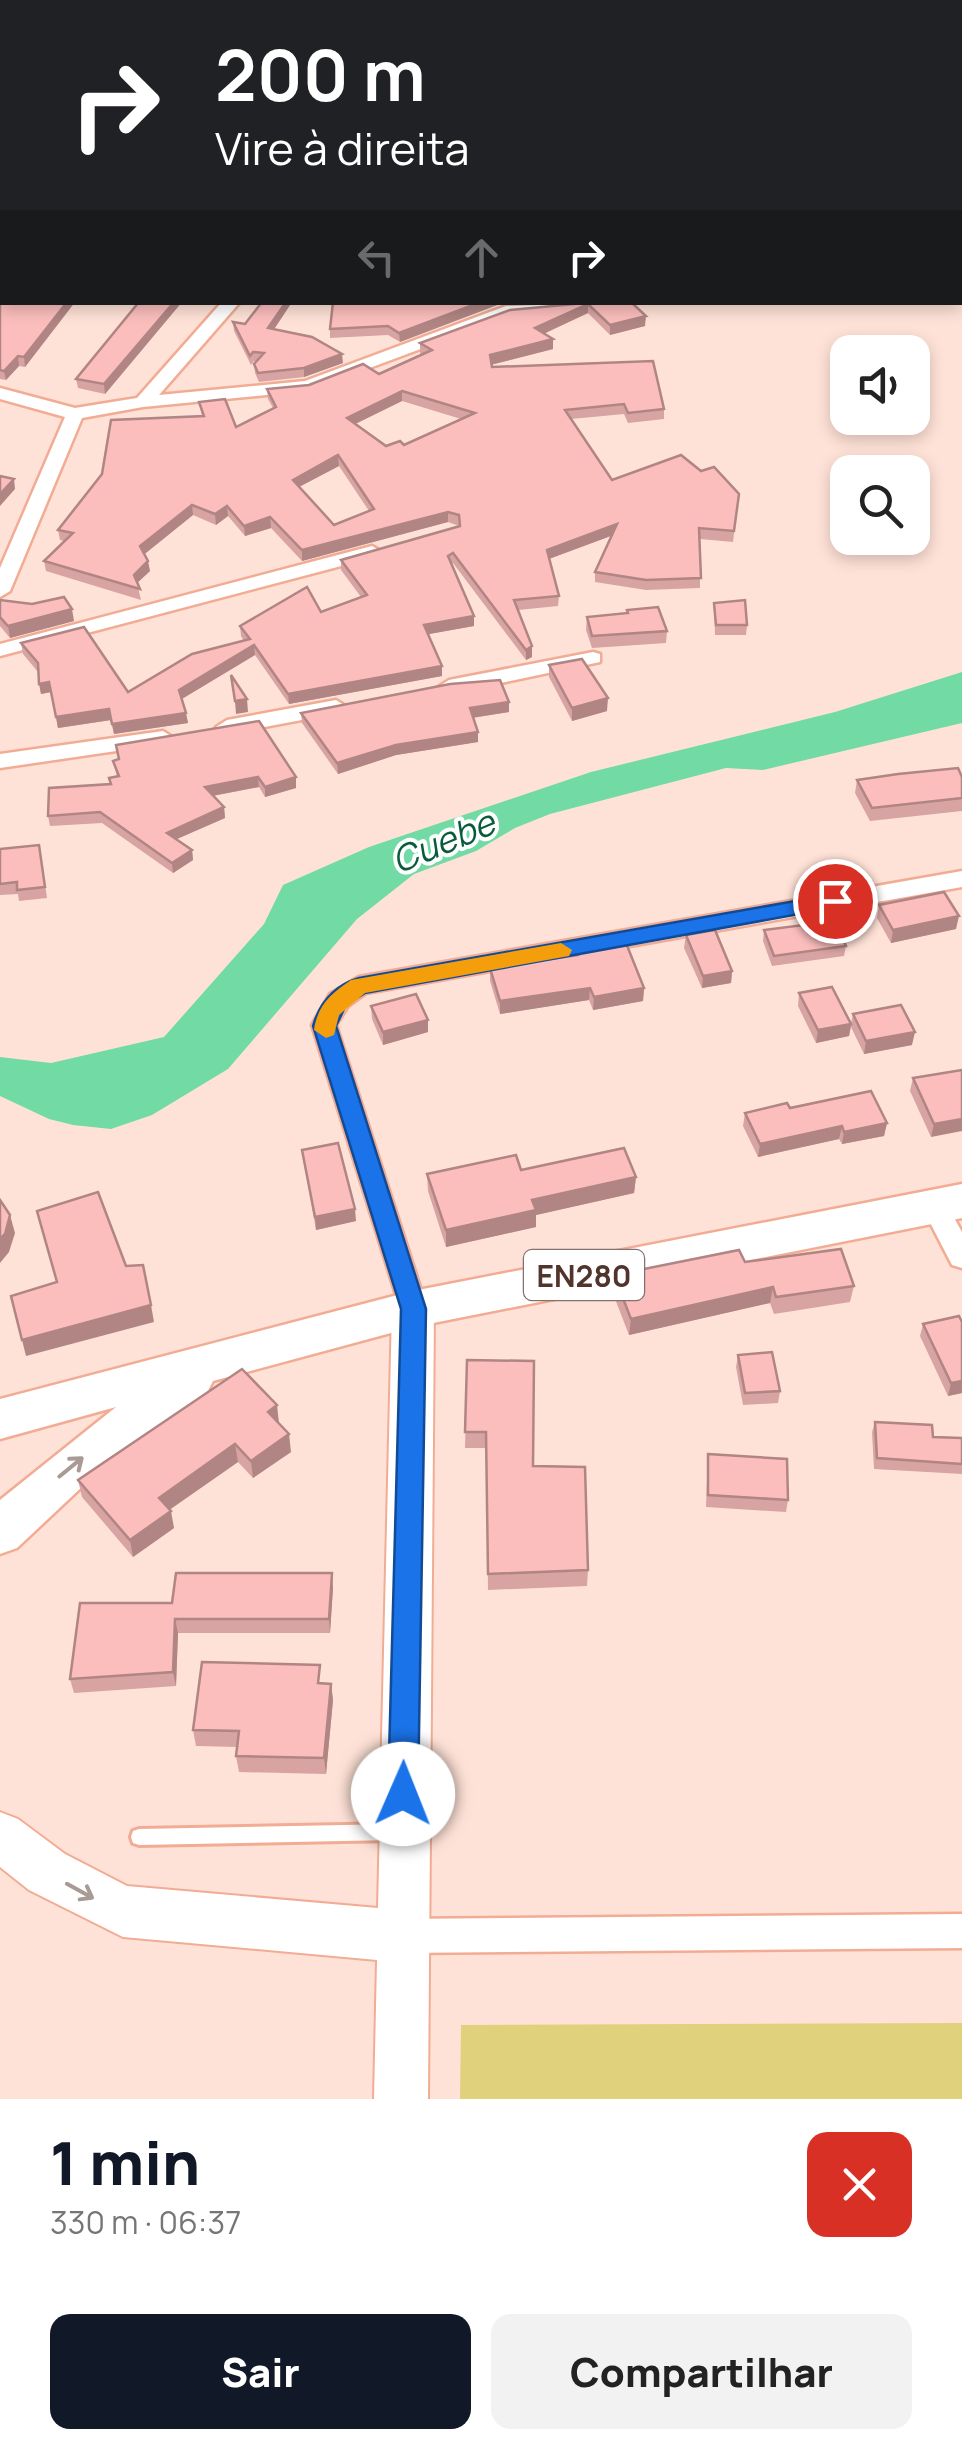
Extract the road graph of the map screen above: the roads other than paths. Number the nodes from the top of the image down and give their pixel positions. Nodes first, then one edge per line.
1 (229, 305) edge
2 (574, 305) edge
3 (0, 393) edge
4 (142, 402) junction
5 (75, 414) junction
6 (392, 546) edge
7 (0, 591) edge
8 (0, 650) edge
9 (593, 658) dead end
10 (424, 692) edge
11 (366, 702) edge
12 (0, 761) edge
13 (962, 878) edge
14 (949, 1204) edge
15 (962, 1257) edge
16 (413, 1309) junction
17 (210, 1366) junction
18 (0, 1420) edge
19 (0, 1534) edge
20 (402, 1832) junction
21 (0, 1836) edge
22 (139, 1837) dead end
23 (962, 1931) edge
24 (401, 1936) junction
25 (402, 2099) edge

1 - 4 street
2 - 4 street
3 - 5 street
4 - 5 street
5 - 7 street
6 - 8 street
9 - 10 street
11 - 12 street
13 - 16 street
14 - 15 street
14 - 16 main road, EN280
16 - 17 main road, EN280
16 - 20 main road
17 - 18 main road, EN280
19 -> 17 main road, EN280
20 - 22 lane
20 - 24 main road
21 -> 24 main road
23 - 24 street
24 - 25 main road

